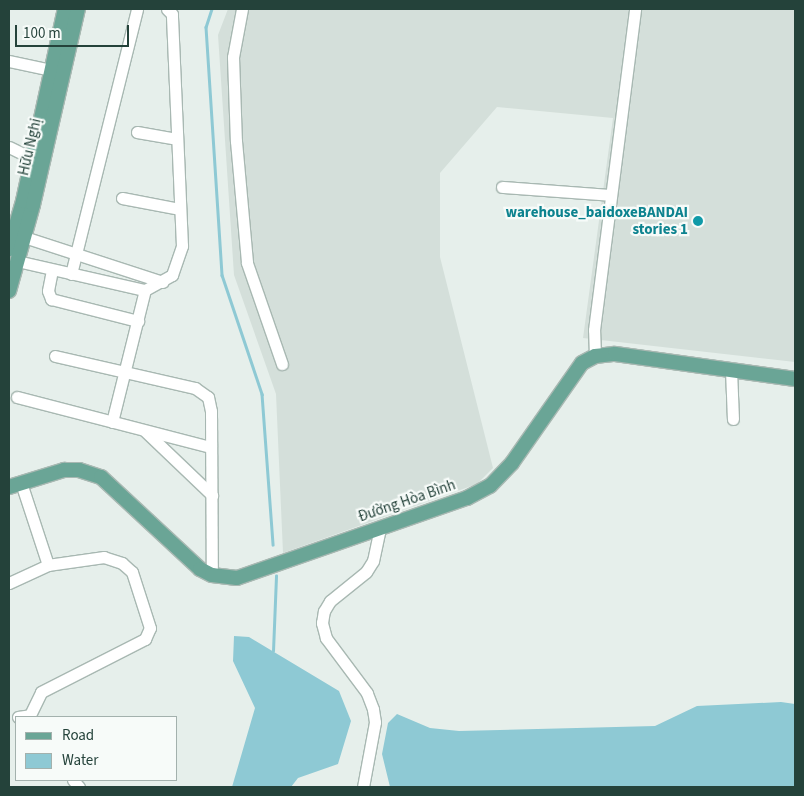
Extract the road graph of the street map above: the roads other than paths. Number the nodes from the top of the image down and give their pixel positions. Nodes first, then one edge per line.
1 (65, 9) edge
2 (78, 9) edge
3 (137, 9) edge
4 (167, 9) edge
5 (242, 9) edge
6 (635, 9) edge
7 (9, 61) edge
8 (51, 70) junction
9 (137, 132) dead end
10 (176, 139) junction
11 (9, 147) edge
12 (32, 158) junction
13 (502, 187) dead end
14 (611, 195) junction
15 (122, 198) dead end
16 (178, 209) junction
17 (16, 234) edge
18 (76, 254) junction
19 (13, 255) edge
20 (52, 270) junction
21 (70, 274) junction
22 (163, 282) junction
23 (145, 290) junction
24 (9, 291) edge
25 (138, 321) junction
26 (55, 356) dead end
27 (595, 356) junction
28 (282, 364) dead end
29 (730, 370) junction
30 (125, 373) junction
31 (795, 380) edge
32 (17, 397) dead end
33 (733, 420) dead end
34 (112, 422) junction
35 (145, 430) junction
36 (211, 447) junction
37 (13, 483) edge
38 (212, 495) junction
39 (380, 528) junction
40 (48, 566) junction
41 (212, 575) junction
42 (9, 583) edge
43 (31, 716) edge
44 (363, 787) edge

1 - 8 main road, Hữu Nghị
2 - 17 main road, Hữu Nghị
3 - 18 street
4 - 10 street
5 - 28 street
6 - 14 street
7 - 8 street
8 - 12 main road, Hữu Nghị
9 - 10 street
10 - 16 street
11 - 12 street
12 - 17 main road, Hữu Nghị
13 - 14 street
14 - 27 street
15 - 16 street
16 - 22 street
17 - 18 street
17 - 19 main road, Hữu Nghị
18 - 21 street
18 - 22 street
19 - 20 street
19 - 24 main road, Hữu Nghị
20 - 21 street
20 - 25 street
21 - 23 street
22 - 23 street
23 - 25 street
25 - 30 street
26 - 30 street
27 - 29 main road
27 - 39 main road, Đường Hòa Bình
29 - 31 main road
29 - 33 street
30 - 34 street
30 - 36 street
32 - 34 street
34 - 35 street
35 - 36 street
35 - 38 street
36 - 38 street
37 - 40 street
37 - 41 main road, Đường Hòa Bình
38 - 41 street
39 - 41 main road, Đường Hòa Bình
39 - 44 street
40 - 42 street
40 - 43 street

